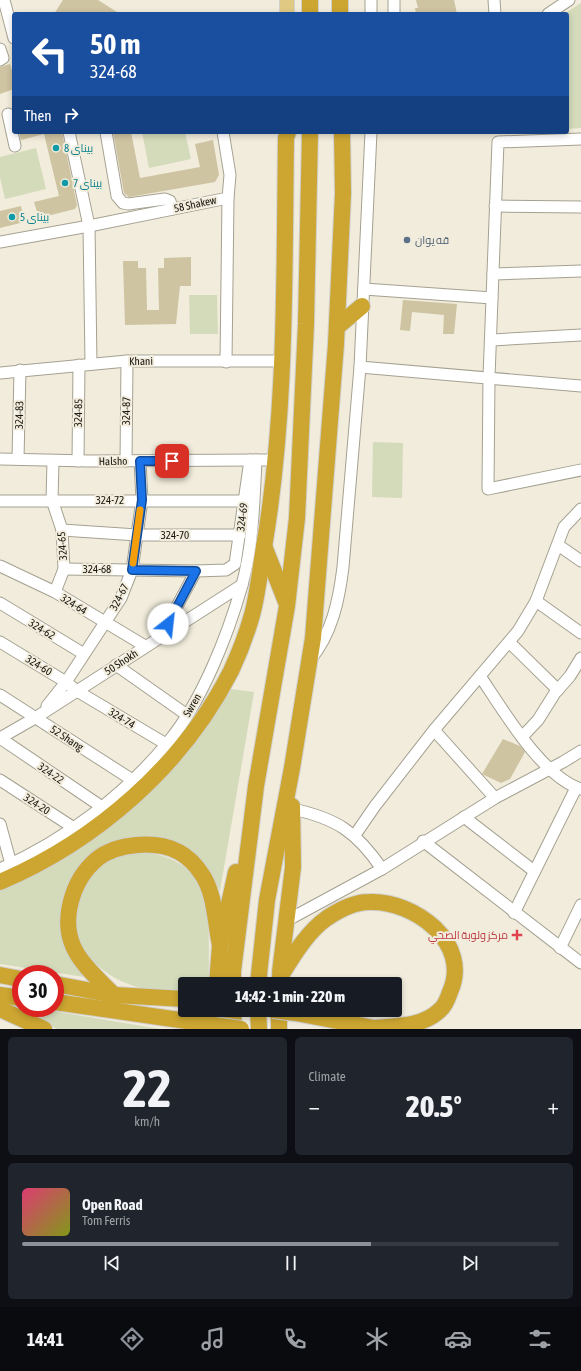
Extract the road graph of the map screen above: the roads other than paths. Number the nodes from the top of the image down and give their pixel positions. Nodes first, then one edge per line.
1 (4, 0) edge
2 (286, 0) edge
3 (310, 0) edge
4 (340, 0) edge
5 (371, 0) edge
6 (394, 0) edge
7 (494, 0) edge
8 (569, 0) edge
9 (287, 12) edge
10 (310, 12) edge
11 (340, 12) edge
12 (371, 12) edge
13 (394, 12) edge
14 (495, 12) edge
15 (551, 12) edge
16 (12, 30) edge
17 (0, 49) edge
18 (0, 60) edge
19 (7, 114) edge
20 (69, 134) edge
21 (106, 134) edge
22 (224, 134) edge
23 (287, 134) edge
24 (310, 134) edge
25 (342, 134) edge
26 (371, 134) edge
27 (516, 137) edge
28 (581, 139) edge
29 (15, 146) dead end
30 (228, 198) junction
31 (495, 206) junction
32 (581, 207) edge
33 (172, 209) junction
34 (89, 226) junction
35 (0, 242) edge
36 (581, 271) edge
37 (493, 274) junction
38 (364, 289) junction
39 (492, 298) junction
40 (362, 306) junction
41 (337, 327) junction
42 (581, 335) edge
43 (492, 340) junction
44 (127, 361) junction
45 (283, 361) junction
46 (226, 362) junction
47 (92, 364) junction
48 (79, 365) junction
49 (360, 367) junction
50 (20, 370) junction
51 (0, 373) edge
52 (489, 377) junction
53 (581, 386) edge
54 (0, 459) edge
55 (18, 459) junction
56 (253, 460) junction
57 (275, 460) junction
58 (53, 461) junction
59 (78, 461) junction
60 (126, 461) junction
61 (140, 461) junction
62 (581, 470) edge
63 (52, 500) junction
64 (142, 500) junction
65 (0, 501) edge
66 (244, 501) junction
67 (581, 509) edge
68 (62, 530) junction
69 (137, 534) junction
70 (240, 535) junction
71 (558, 544) junction
72 (264, 546) junction
73 (581, 561) edge
74 (0, 566) edge
75 (64, 569) junction
76 (132, 570) junction
77 (226, 570) joint
78 (196, 571) junction
79 (242, 585) junction
80 (55, 592) junction
81 (536, 601) junction
82 (0, 603) edge
83 (287, 606) junction
84 (105, 623) junction
85 (581, 633) edge
86 (160, 637) junction
87 (0, 642) edge
88 (509, 642) junction
89 (145, 646) junction
90 (84, 654) junction
91 (581, 658) edge
92 (308, 662) junction
93 (116, 665) junction
94 (480, 676) junction
95 (66, 682) junction
96 (558, 690) junction
97 (77, 691) junction
98 (0, 695) edge
99 (39, 715) junction
100 (187, 715) junction
101 (434, 730) junction
102 (522, 737) junction
103 (0, 738) edge
104 (166, 744) junction
105 (581, 751) edge
106 (292, 768) junction
107 (550, 769) junction
108 (0, 780) edge
109 (134, 781) junction
110 (256, 786) junction
111 (578, 789) edge
112 (495, 798) junction
113 (102, 807) junction
114 (292, 809) junction
115 (464, 818) junction
116 (0, 824) edge
117 (74, 828) junction
118 (355, 835) junction
119 (423, 841) junction
120 (11, 864) junction
121 (382, 868) junction
122 (0, 869) edge
123 (534, 871) junction
124 (0, 882) edge
125 (581, 905) edge
126 (514, 913) junction
127 (286, 921) junction
128 (220, 945) junction
129 (560, 948) junction
130 (581, 964) edge
131 (0, 975) edge
132 (12, 977) edge
133 (218, 977) edge
134 (233, 977) edge
135 (259, 977) edge
136 (279, 977) edge
137 (281, 977) edge
138 (64, 986) edge
139 (0, 995) edge
140 (114, 995) junction
141 (12, 997) edge
142 (178, 999) edge
143 (64, 1003) edge
144 (0, 1009) edge
145 (234, 1017) edge
146 (258, 1017) edge
147 (279, 1017) edge
148 (313, 1017) edge
149 (213, 1026) edge
150 (376, 1028) edge
151 (44, 1029) edge
152 (234, 1029) edge
153 (241, 1029) edge
154 (259, 1029) edge
155 (279, 1029) edge

1 - 16 street
2 - 9 main road
3 - 10 highway
4 - 11 highway
5 - 12 street
6 - 13 street
7 - 14 street
8 - 15 street
17 - 18 street
19 - 29 street
20 - 34 street
21 - 33 street
22 - 30 street
23 - 45 highway
24 - 83 highway
25 - 41 highway
26 - 38 street
27 - 28 street
27 - 31 street
30 - 33 street, 58 Shakew
30 - 46 street, 58 Shakew
31 - 32 street
31 - 37 street
33 - 34 street, 58 Shakew
34 - 35 street, 58 Shakew
34 - 47 street
36 - 37 street
37 - 39 street
38 - 39 street
38 - 40 street
39 - 43 street
40 - 41 highway
40 - 49 street
41 - 92 highway
42 - 43 street
43 - 52 street
44 - 46 street, Khani
44 - 47 street, Khani
44 - 60 street, 324-87
45 - 46 street, Khani
45 - 57 highway
47 - 48 street, Khani
48 - 50 street, Khani
48 - 59 street, 324-85
49 - 52 street
49 - 92 street
50 - 51 street, Khani
50 - 55 street, 324-83
52 - 53 street
52 - 62 street
54 - 55 street, Halsho
55 - 58 street, Halsho
56 - 57 street, Halsho
56 - 61 street, Halsho
56 - 66 street, 324-69
56 - 79 street, Swren
57 - 72 highway
58 - 59 street, Halsho
58 - 63 street, 324-65
59 - 60 street, Halsho
60 - 61 street, Halsho
61 - 64 street, 324-67
63 - 64 street, 324-72
63 - 65 street, 324-72
63 - 68 street, 324-65
64 - 66 street, 324-72
64 - 69 street, 324-67
66 - 70 street, 324-69
67 - 71 street
68 - 69 street, 324-70
68 - 75 street, 324-65
69 - 70 street, 324-70
69 - 76 street, 324-67
70 - 77 street, 324-69
71 - 73 street
71 - 81 street
72 - 83 highway
72 - 124 highway
74 - 80 street, 324-64
75 - 76 street, 324-68
75 - 80 street, 324-65
76 - 78 street, 324-68
76 - 84 street, 324-67
77 - 78 street, 324-68
78 - 86 street
79 - 86 street, 50 Shokh
79 - 100 street, Swren
80 - 84 street, 324-64
81 - 85 street
81 - 88 street
82 - 90 street, 324-62
83 - 110 highway
84 - 89 street, 324-64
84 - 90 street, 324-67
86 - 89 street, 50 Shokh
87 - 95 street, 324-60
88 - 94 street
88 - 96 street
89 - 93 street, 50 Shokh
90 - 95 street, 324-67
91 - 96 street
92 - 106 highway
93 - 97 street, 50 Shokh
93 - 100 street
94 - 101 street
94 - 102 street
95 - 97 street, 324-60
95 - 99 street, 324-67
96 - 102 street
97 - 99 street, 50 Shokh
97 - 104 street, 324-74
98 - 99 street, 52 Shang
99 - 103 street, 50 Shokh
99 - 109 street, 52 Shang
100 - 104 street, Swren
101 - 112 street
101 - 118 street
102 - 107 street
103 - 113 street, 324-22
104 - 109 street, Swren
105 - 107 street
106 - 114 highway
106 - 135 highway
107 - 111 street
107 - 112 street
108 - 117 street, 324-20
109 - 113 street, Swren
110 - 128 highway
110 - 134 highway
111 - 123 street
112 - 115 street
113 - 117 street, Swren
114 - 118 street
114 - 127 highway
115 - 119 street
115 - 123 street
116 - 120 street
117 - 120 street, Swren
118 - 121 street
119 - 121 street
119 - 126 street
120 - 122 street, Swren
121 - 127 street
123 - 126 street
125 - 129 street
126 - 129 street
127 - 136 highway
128 - 133 highway
128 - 140 highway
129 - 130 street
131 - 132 highway
137 - 150 highway
138 - 140 highway
139 - 141 highway
140 - 142 highway
143 - 149 highway
144 - 151 highway
145 - 152 highway
146 - 154 highway
147 - 155 highway
148 - 150 highway, bridge
149 - 153 highway, bridge

